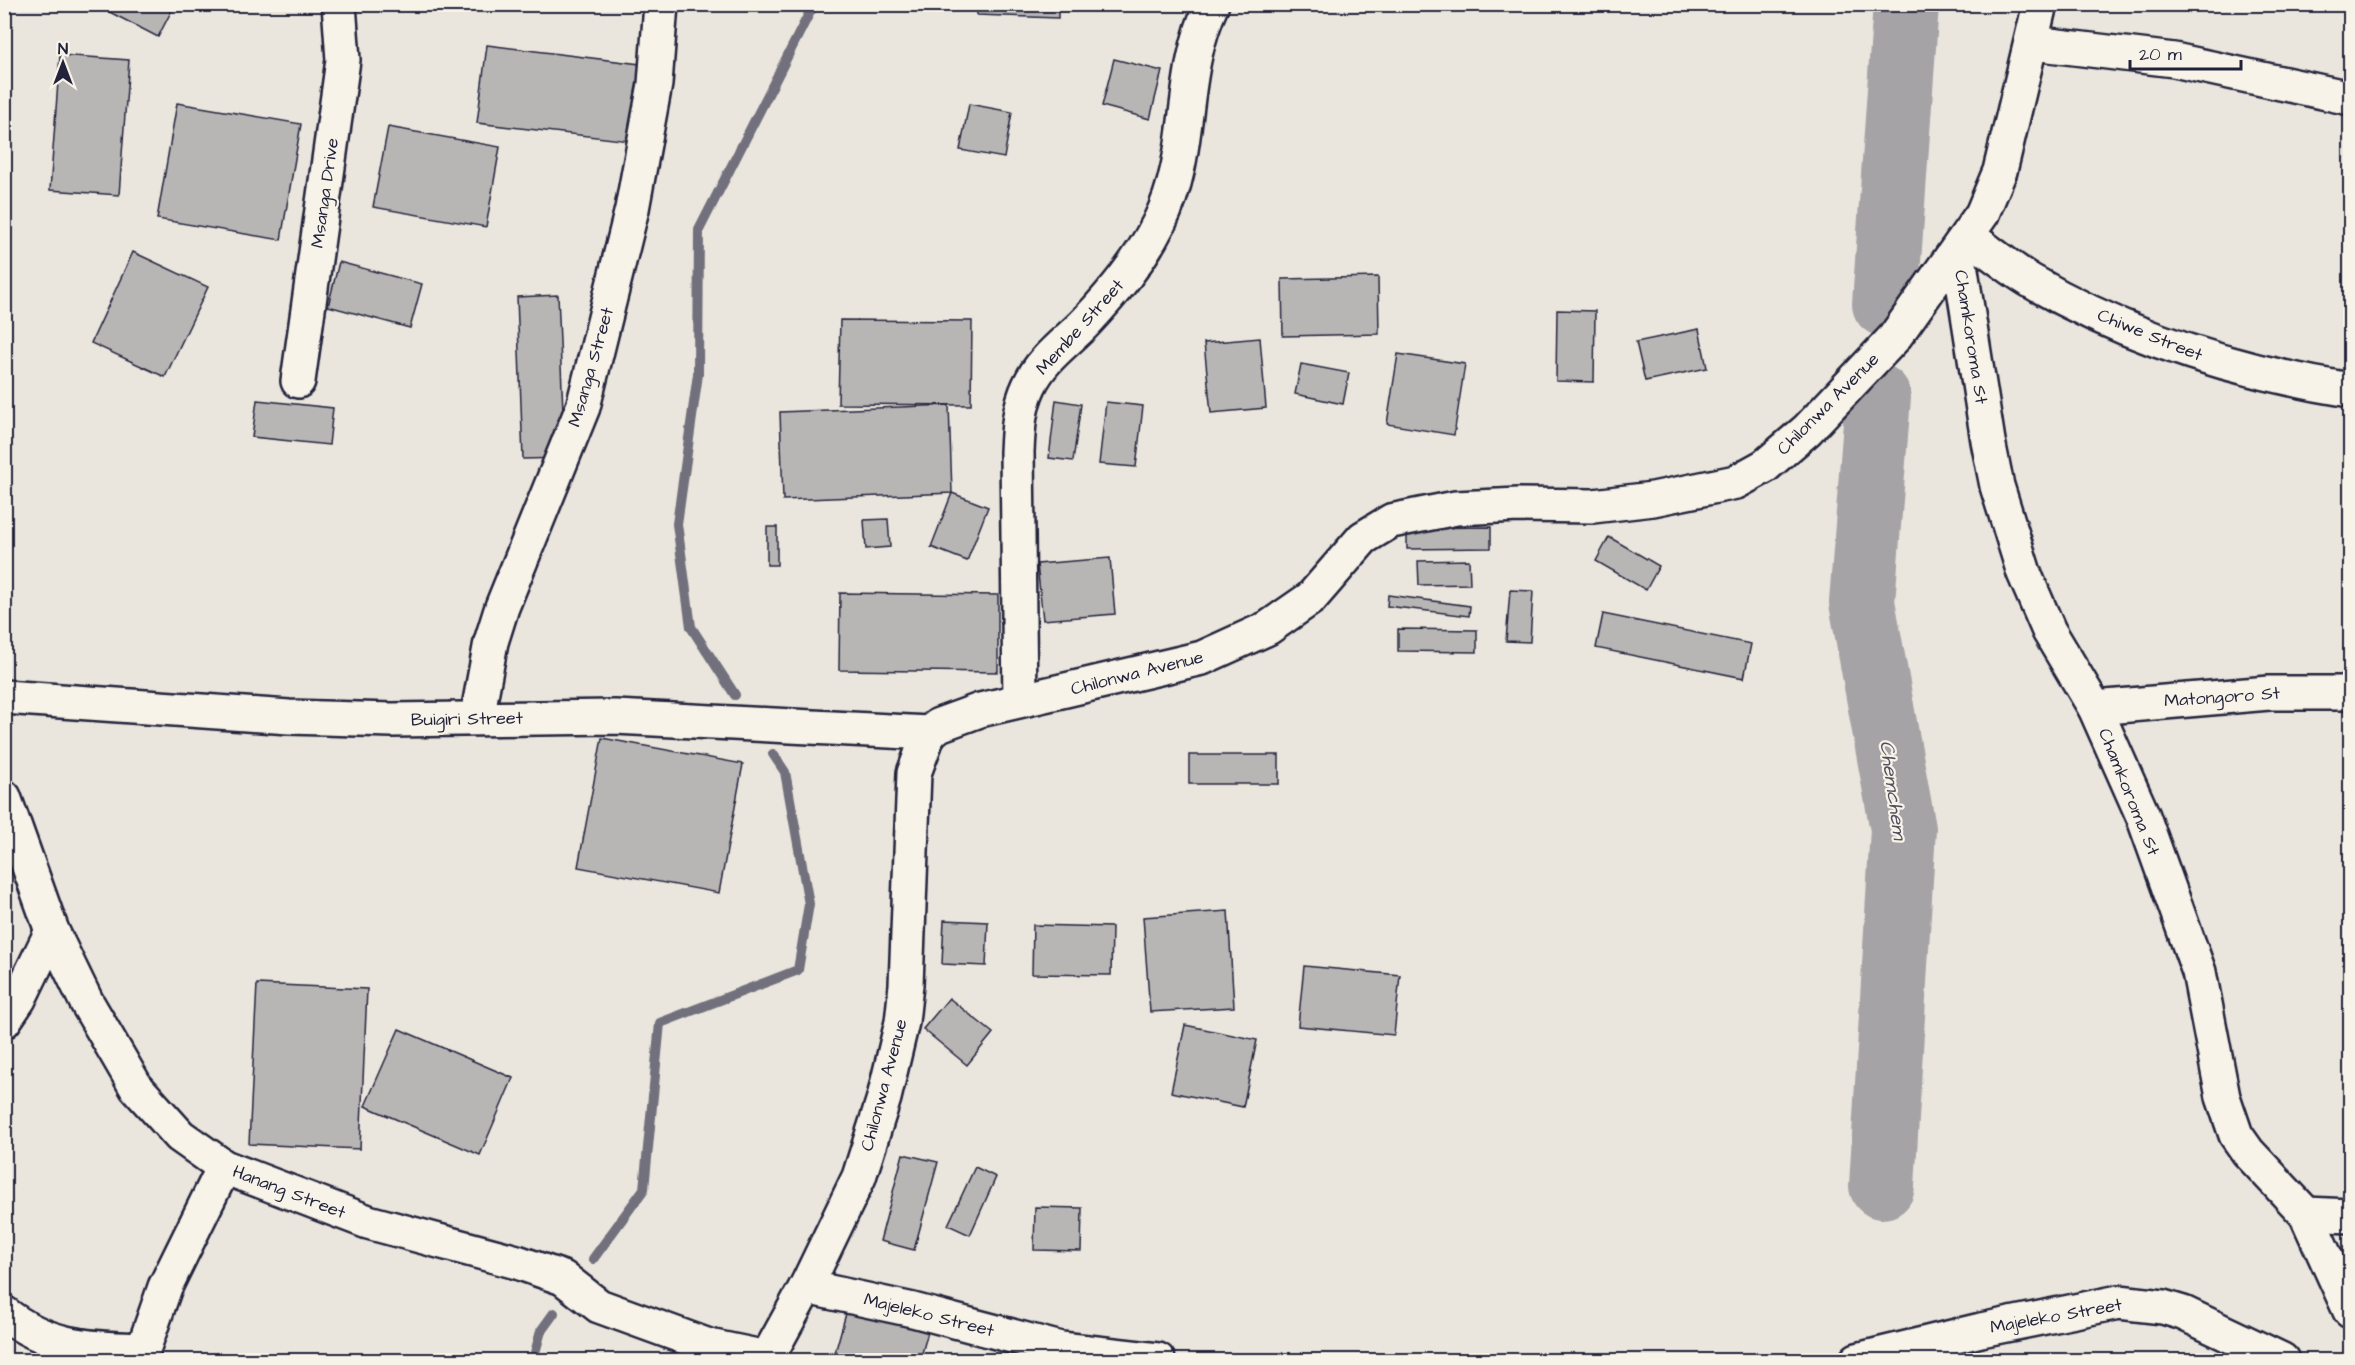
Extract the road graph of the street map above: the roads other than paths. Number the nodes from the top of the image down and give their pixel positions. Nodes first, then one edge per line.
1 (339, 4) edge
2 (661, 4) edge
3 (1212, 4) edge
4 (2040, 4) edge
5 (2033, 43) junction
6 (2350, 98) edge
7 (1963, 243) junction
8 (298, 381) dead end
9 (2350, 390) edge
10 (2350, 693) edge
11 (4, 697) edge
12 (1020, 700) junction
13 (2095, 708) junction
14 (477, 718) junction
15 (929, 733) junction
16 (4, 797) edge
17 (52, 931) junction
18 (4, 1021) edge
19 (224, 1167) junction
20 (2306, 1214) junction
21 (2350, 1216) edge
22 (806, 1287) junction
23 (2350, 1311) edge
24 (4, 1313) edge
25 (143, 1355) edge
26 (766, 1359) edge
27 (1158, 1360) edge
28 (1857, 1360) edge
29 (2282, 1360) edge

1 - 8 street, Msanga Drive
2 - 14 street, Msanga Street
3 - 12 street, Membe Street
4 - 5 street, Chilonwa Avenue
5 - 6 street
5 - 7 street, Chilonwa Avenue
7 - 9 street, Chiwe Street
7 - 12 street, Chilonwa Avenue
7 - 13 street, Chamkoroma St
10 - 13 street, Matongoro St
11 - 14 street, Buigiri Street
12 - 15 street, Chilonwa Avenue
13 - 20 street, Chamkoroma St
14 - 15 street, Buigiri Street
15 - 22 street, Chilonwa Avenue
16 - 17 street, Hanang Street
17 - 18 street
17 - 19 street, Hanang Street
19 - 25 street
19 - 26 street, Hanang Street
20 - 21 street
20 - 23 street, Chamkoroma St
22 - 26 street, Chilonwa Avenue
22 - 27 street, Majeleko Street
24 - 25 street
28 - 29 street, Majeleko Street

